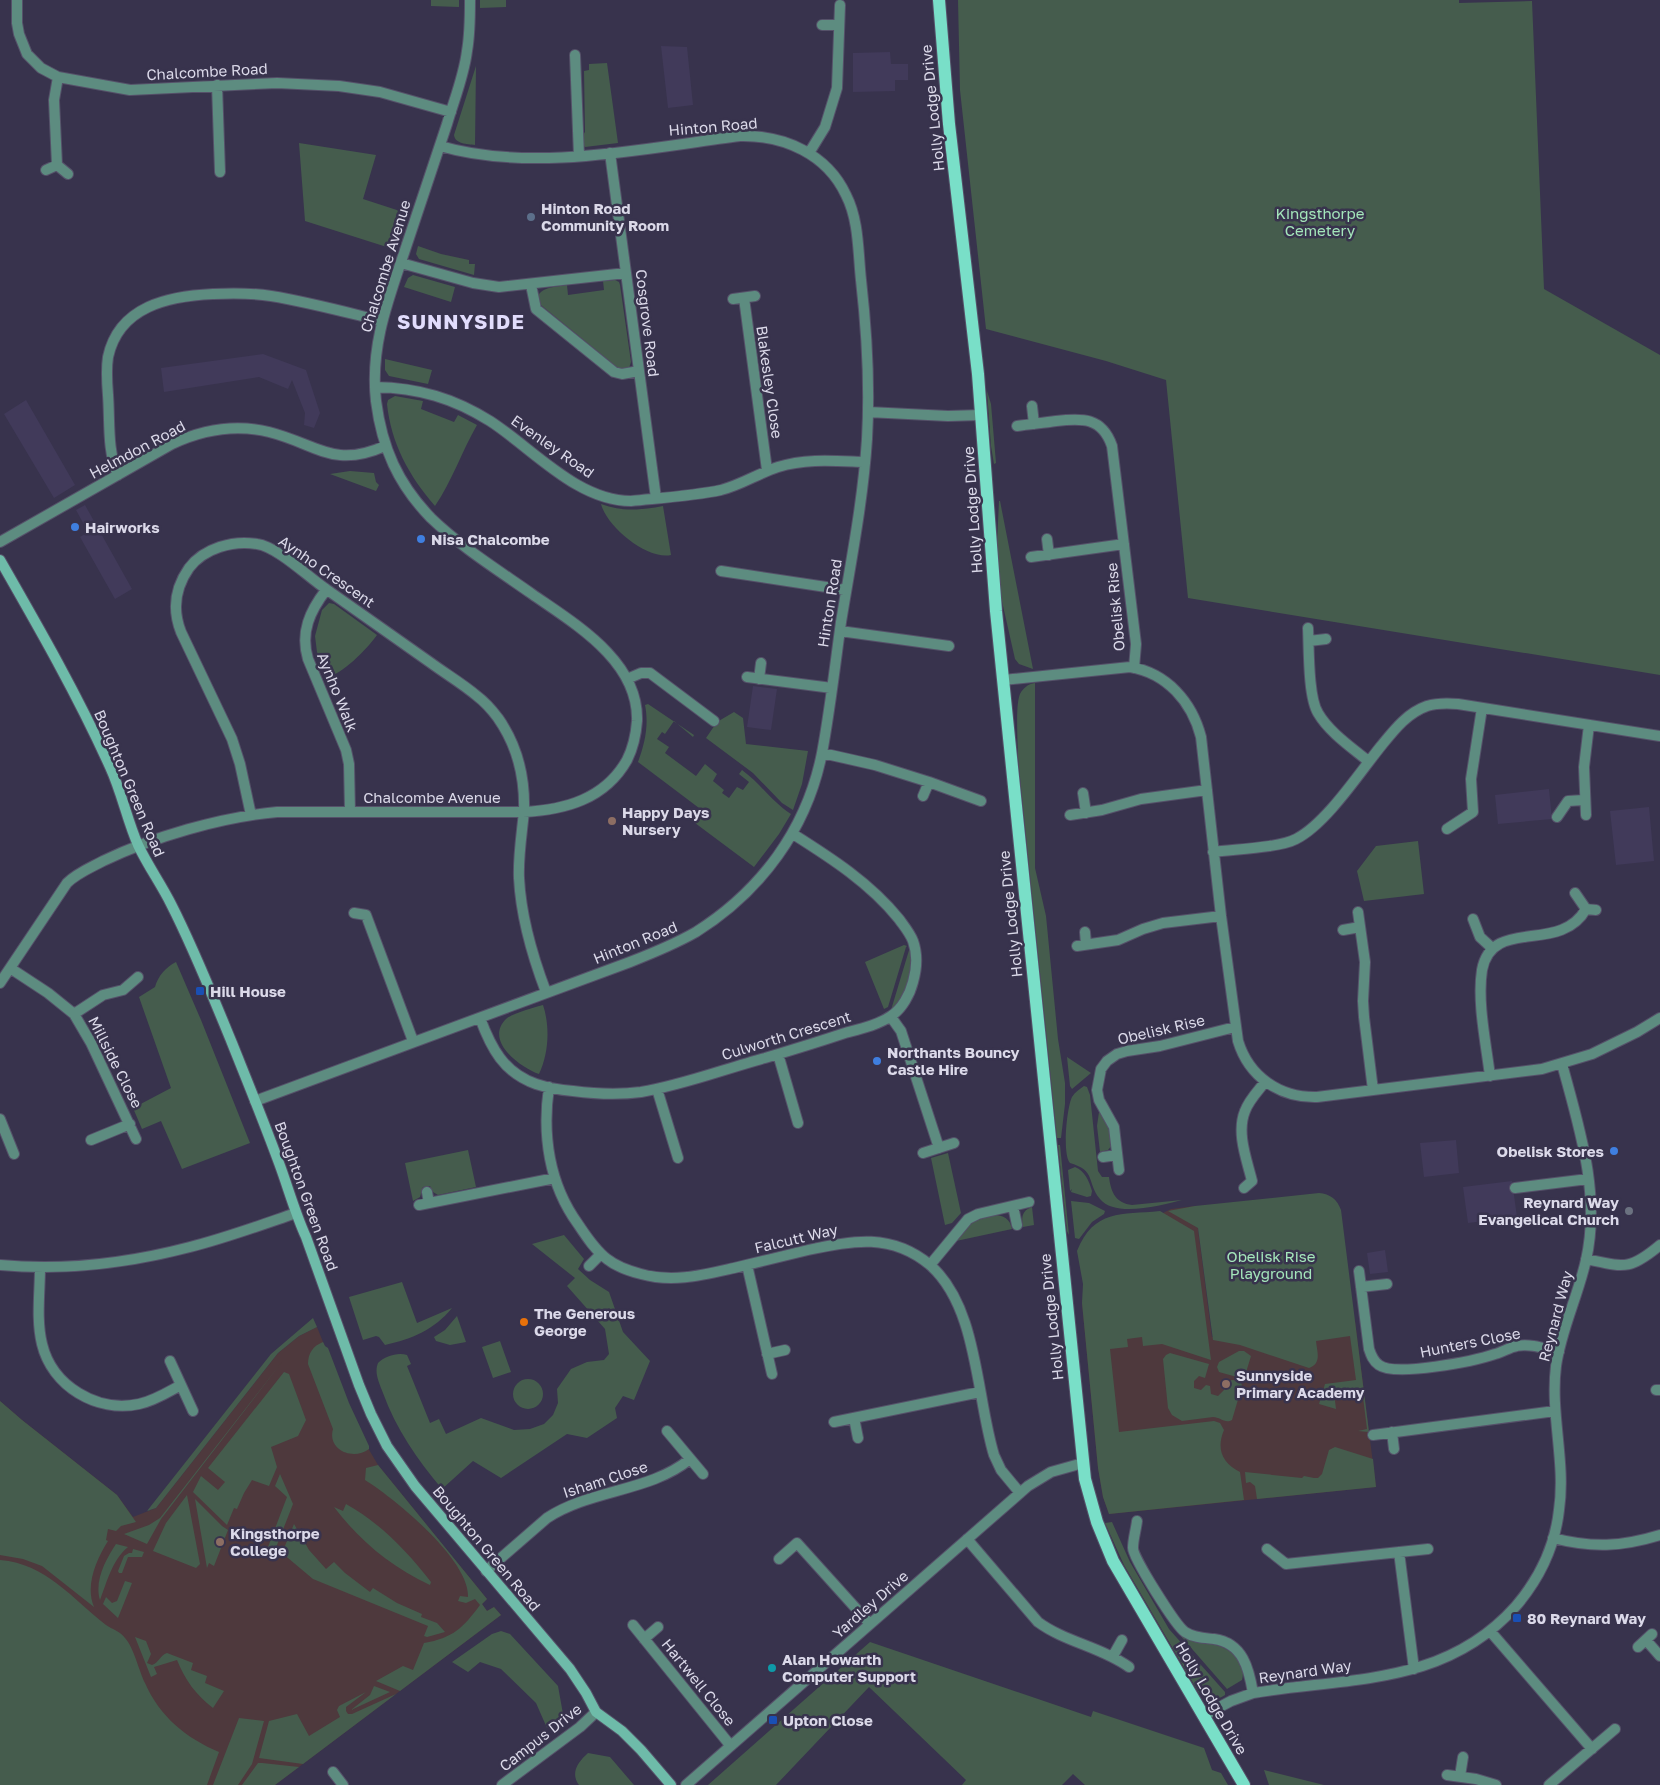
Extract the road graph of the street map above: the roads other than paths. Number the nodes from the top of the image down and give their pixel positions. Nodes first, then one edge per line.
1 (17, 0) edge
2 (470, 0) edge
3 (939, 0) edge
4 (840, 5) dead end
5 (822, 25) dead end
6 (839, 25) junction
7 (575, 56) dead end
8 (58, 77) junction
9 (217, 85) junction
10 (451, 112) junction
11 (440, 146) junction
12 (610, 153) junction
13 (809, 153) junction
14 (579, 156) junction
15 (57, 165) junction
16 (46, 170) dead end
17 (220, 172) dead end
18 (68, 174) dead end
19 (401, 263) junction
20 (626, 273) junction
21 (530, 285) junction
22 (755, 296) dead end
23 (382, 320) junction
24 (639, 371) junction
25 (375, 387) junction
26 (1032, 406) dead end
27 (868, 412) junction
28 (981, 415) junction
29 (1034, 424) junction
30 (1017, 426) dead end
31 (385, 446) junction
32 (865, 462) junction
33 (767, 470) junction
34 (118, 474) junction
35 (656, 498) junction
36 (1048, 539) dead end
37 (0, 542) edge
38 (1124, 544) junction
39 (1049, 555) junction
40 (1031, 557) dead end
41 (0, 560) edge
42 (721, 571) dead end
43 (326, 590) junction
44 (846, 590) junction
45 (1308, 628) dead end
46 (840, 631) junction
47 (1326, 639) dead end
48 (1309, 641) junction
49 (949, 646) dead end
50 (761, 663) dead end
51 (1134, 668) junction
52 (747, 677) dead end
53 (627, 679) junction
54 (759, 679) junction
55 (1003, 680) junction
56 (832, 688) junction
57 (1482, 708) junction
58 (714, 720) dead end
59 (1589, 725) junction
60 (1660, 736) edge
61 (822, 754) junction
62 (1368, 761) junction
63 (929, 782) junction
64 (1207, 790) junction
65 (1084, 793) dead end
66 (924, 796) dead end
67 (1584, 800) junction
68 (981, 801) dead end
69 (350, 812) junction
70 (524, 812) junction
71 (1086, 813) junction
72 (251, 815) junction
73 (1070, 815) dead end
74 (1586, 815) dead end
75 (1557, 817) dead end
76 (1447, 829) dead end
77 (793, 834) junction
78 (139, 846) junction
79 (1213, 852) junction
80 (1575, 893) dead end
81 (1358, 912) dead end
82 (354, 913) dead end
83 (1221, 916) junction
84 (1473, 919) dead end
85 (1360, 927) junction
86 (1343, 930) dead end
87 (1085, 932) dead end
88 (1492, 948) junction
89 (10, 968) junction
90 (138, 977) dead end
91 (0, 983) edge
92 (546, 992) junction
93 (74, 1014) junction
94 (891, 1017) junction
95 (480, 1018) junction
96 (1660, 1018) edge
97 (1235, 1027) junction
98 (413, 1041) junction
99 (778, 1054) junction
100 (1562, 1064) junction
101 (1490, 1076) junction
102 (1265, 1082) junction
103 (549, 1087) junction
104 (657, 1088) junction
105 (1373, 1090) junction
106 (256, 1101) junction
107 (798, 1122) dead end
108 (130, 1124) junction
109 (1, 1125) edge
110 (136, 1139) dead end
111 (92, 1140) dead end
112 (954, 1143) dead end
113 (939, 1148) junction
114 (923, 1153) dead end
115 (14, 1154) dead end
116 (1117, 1155) junction
117 (1103, 1157) dead end
118 (678, 1158) dead end
119 (1119, 1170) dead end
120 (554, 1178) junction
121 (1588, 1179) junction
122 (1252, 1185) dead end
123 (1515, 1188) dead end
124 (427, 1192) dead end
125 (1029, 1202) dead end
126 (1013, 1206) junction
127 (296, 1213) junction
128 (1017, 1225) dead end
129 (1660, 1245) edge
130 (601, 1254) junction
131 (1586, 1259) junction
132 (0, 1265) edge
133 (747, 1265) junction
134 (930, 1265) junction
135 (589, 1266) dead end
136 (40, 1268) junction
137 (1359, 1271) dead end
138 (1387, 1284) dead end
139 (1361, 1287) junction
140 (785, 1350) dead end
141 (1559, 1352) junction
142 (767, 1354) junction
143 (170, 1361) dead end
144 (772, 1374) dead end
145 (181, 1385) junction
146 (980, 1392) junction
147 (193, 1411) dead end
148 (1555, 1411) junction
149 (854, 1418) junction
150 (834, 1422) dead end
151 (667, 1431) dead end
152 (1392, 1432) junction
153 (1373, 1435) dead end
154 (858, 1438) dead end
155 (1394, 1449) dead end
156 (690, 1459) junction
157 (1083, 1463) junction
158 (703, 1474) dead end
159 (1020, 1493) junction
160 (1137, 1521) dead end
161 (1660, 1535) edge
162 (1553, 1538) junction
163 (967, 1539) junction
164 (1267, 1549) dead end
165 (1428, 1549) dead end
166 (1399, 1552) junction
167 (778, 1559) dead end
168 (486, 1571) junction
169 (870, 1624) junction
170 (632, 1625) dead end
171 (658, 1627) dead end
172 (1490, 1631) junction
173 (644, 1639) junction
174 (1122, 1640) dead end
175 (1645, 1640) dead end
176 (1113, 1656) junction
177 (1660, 1656) edge
178 (1128, 1666) dead end
179 (1414, 1669) junction
180 (1253, 1693) junction
181 (596, 1712) junction
182 (1203, 1716) junction
183 (1614, 1729) dead end
184 (730, 1745) junction
185 (1592, 1749) junction
186 (1463, 1756) dead end
187 (333, 1772) dead end
188 (1447, 1775) dead end
189 (1460, 1776) junction
190 (343, 1785) edge
191 (502, 1785) edge
192 (671, 1785) edge
193 (686, 1785) edge
194 (1244, 1785) edge
195 (1496, 1785) edge
196 (1549, 1785) edge

1 - 8 street, Chalcombe Road
2 - 10 street, Chalcombe Avenue
3 - 28 main road, Holly Lodge Drive
4 - 6 street
5 - 6 street
6 - 13 street
7 - 14 street
8 - 9 street, Chalcombe Road
8 - 15 street
9 - 10 street, Chalcombe Road
9 - 17 street
10 - 11 street, Chalcombe Avenue
11 - 14 street, Hinton Road
11 - 19 street, Chalcombe Avenue
12 - 13 street, Hinton Road
12 - 14 street, Hinton Road
12 - 20 street, Cosgrove Road
13 - 27 street, Hinton Road
15 - 16 street
15 - 18 street
19 - 21 street
19 - 23 street, Chalcombe Avenue
20 - 21 street
20 - 24 street, Cosgrove Road
21 - 24 street
22 - 33 street, Blakesley Close
23 - 25 street, Chalcombe Avenue
23 - 34 street
24 - 35 street, Cosgrove Road
25 - 31 street, Chalcombe Avenue
25 - 35 street, Evenley Road
26 - 29 street
27 - 28 street
27 - 32 street, Hinton Road
28 - 55 main road, Holly Lodge Drive
29 - 30 street, Obelisk Rise
29 - 38 street, Obelisk Rise
31 - 34 street, Helmdon Road
31 - 53 street, Chalcombe Avenue
32 - 33 street, Evenley Road
32 - 44 street, Hinton Road
33 - 35 street, Evenley Road
34 - 37 street, Helmdon Road
36 - 39 street
38 - 39 street, Obelisk Rise
38 - 51 street, Obelisk Rise
39 - 40 street, Obelisk Rise
41 - 78 street, Boughton Green Road
42 - 44 street
43 - 69 street, Aynho Walk
43 - 70 street, Aynho Crescent
43 - 72 street, Aynho Crescent
44 - 46 street, Hinton Road
45 - 48 street
46 - 49 street
46 - 56 street, Hinton Road
47 - 48 street
48 - 62 street
50 - 54 street
51 - 55 street, Obelisk Rise
51 - 64 street, Obelisk Rise
52 - 54 street
53 - 58 street
53 - 70 street, Chalcombe Avenue
54 - 56 street
55 - 157 main road, Holly Lodge Drive
56 - 61 street, Hinton Road
57 - 59 street
57 - 62 street
57 - 76 street
59 - 60 street
59 - 67 street
61 - 63 street
61 - 77 street, Hinton Road
62 - 79 street
63 - 66 street
63 - 68 street
64 - 71 street
64 - 79 street, Obelisk Rise
65 - 71 street
67 - 74 street
67 - 75 street
69 - 70 street, Chalcombe Avenue
69 - 72 street, Chalcombe Avenue
70 - 92 street, Aynho Crescent
71 - 73 street
72 - 78 street, Chalcombe Avenue
77 - 92 street, Hinton Road
77 - 94 street, Culworth Crescent
78 - 89 street, Chalcombe Avenue
78 - 106 street, Boughton Green Road
79 - 83 street, Obelisk Rise
80 - 88 street
81 - 85 street
82 - 98 street
83 - 87 street
83 - 97 street, Obelisk Rise
84 - 88 street
85 - 86 street
85 - 105 street
88 - 101 street
89 - 91 street, Chalcombe Avenue
89 - 93 street, Millside Close
90 - 93 street, Millside Close
92 - 95 street, Hinton Road
93 - 108 street, Millside Close
94 - 99 street, Culworth Crescent
94 - 113 street
95 - 98 street, Hinton Road
95 - 103 street, Culworth Crescent
96 - 100 street, Obelisk Rise
97 - 102 street, Obelisk Rise
97 - 116 street, Obelisk Rise
98 - 106 street, Hinton Road
99 - 104 street, Culworth Crescent
99 - 107 street
100 - 101 street, Obelisk Rise
100 - 121 street, Reynard Way
101 - 105 street, Obelisk Rise
102 - 105 street, Obelisk Rise
102 - 122 street
103 - 104 street, Culworth Crescent
103 - 120 street, Falcutt Way
104 - 118 street
106 - 127 street, Boughton Green Road
108 - 110 street, Millside Close
108 - 111 street, Millside Close
109 - 115 street
112 - 113 street
113 - 114 street
116 - 117 street
116 - 119 street, Obelisk Rise
120 - 124 street
120 - 130 street, Falcutt Way
121 - 123 street
121 - 131 street, Reynard Way
125 - 126 street
126 - 128 street
126 - 134 street
127 - 136 street
127 - 168 street, Boughton Green Road
129 - 131 street, Reynard Way
130 - 133 street, Falcutt Way
130 - 135 street
131 - 141 street, Reynard Way
132 - 136 street
133 - 134 street, Falcutt Way
133 - 142 street
134 - 146 street, Falcutt Way
136 - 145 street
137 - 139 street, Hunters Close
138 - 139 street
139 - 141 street, Hunters Close
140 - 142 street
141 - 148 street, Reynard Way
142 - 144 street
143 - 145 street
145 - 147 street
146 - 149 street
146 - 159 street, Falcutt Way
148 - 152 street
148 - 162 street, Reynard Way
149 - 150 street
149 - 154 street
151 - 156 street
152 - 153 street
152 - 155 street
156 - 158 street
156 - 168 street, Isham Close
157 - 159 street, Yardley Drive
157 - 182 main road, Holly Lodge Drive
159 - 163 street, Yardley Drive
160 - 180 street, Holly Lodge Drive
161 - 162 street
162 - 172 street, Reynard Way
163 - 169 street, Yardley Drive
163 - 176 street
164 - 166 street
165 - 166 street
166 - 179 street
167 - 169 street
168 - 181 street, Boughton Green Road
169 - 184 street, Yardley Drive
170 - 173 street, Hartwell Close
171 - 173 street, Hartwell Close
172 - 179 street, Reynard Way
172 - 185 street
173 - 184 street, Hartwell Close
174 - 176 street
175 - 177 street
176 - 178 street
179 - 180 street, Reynard Way
180 - 182 street, Reynard Way
181 - 191 street, Campus Drive
181 - 192 street, Boughton Green Road
182 - 194 main road, Holly Lodge Drive
183 - 185 street
184 - 193 street, Yardley Drive
185 - 196 street
186 - 189 street
187 - 190 street
188 - 189 street
189 - 195 street

